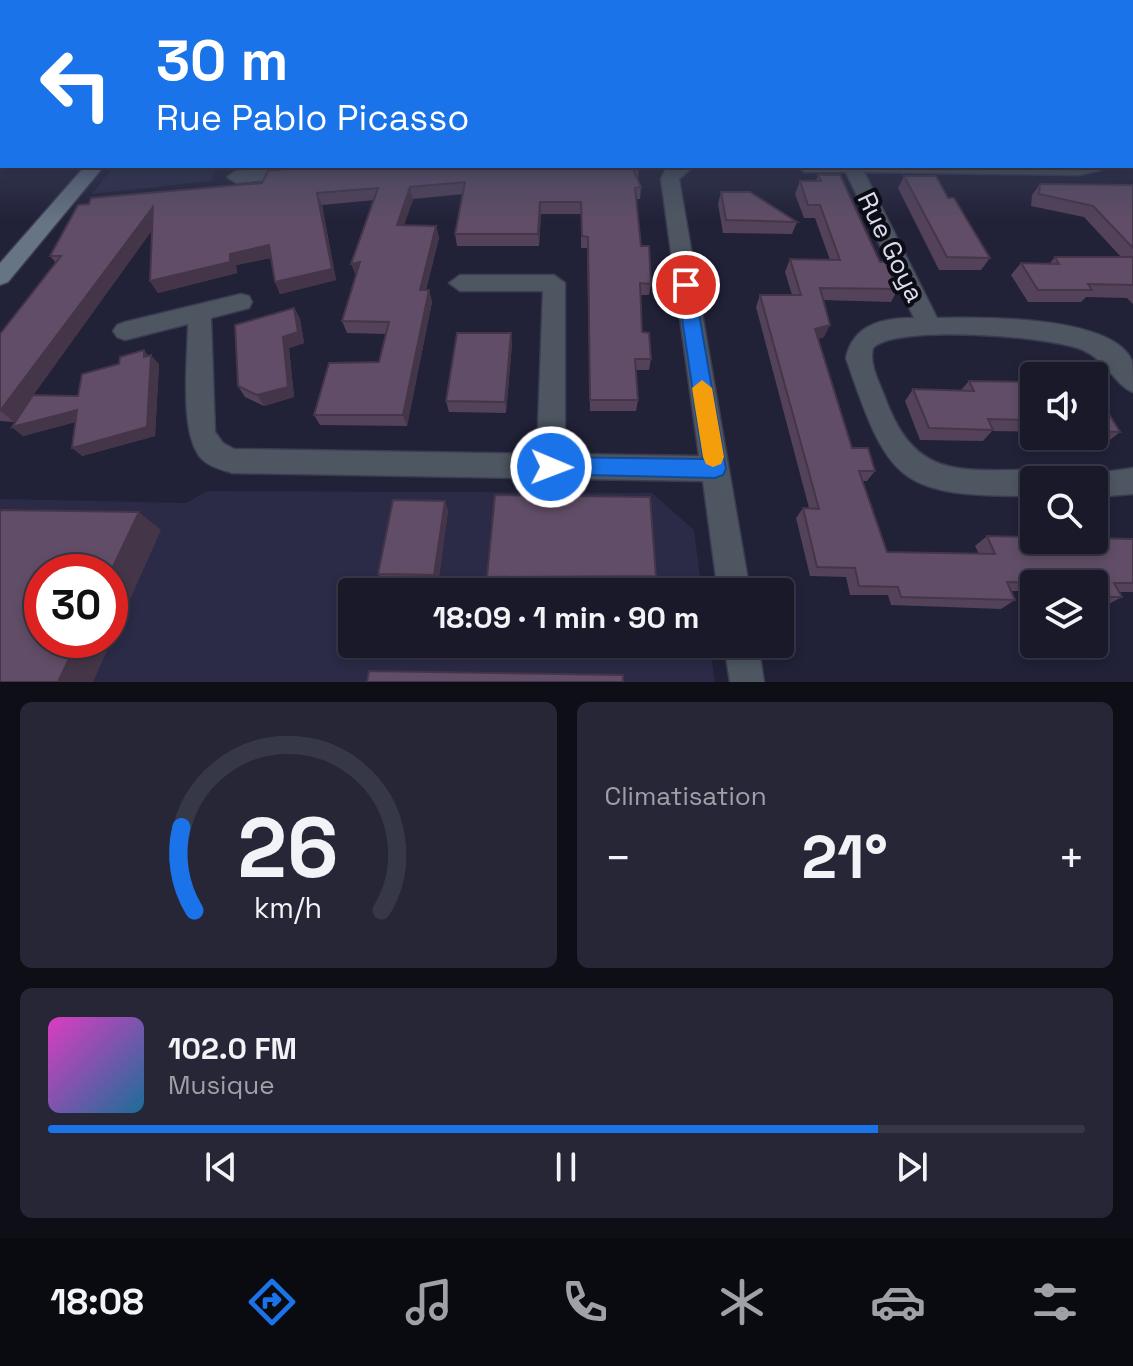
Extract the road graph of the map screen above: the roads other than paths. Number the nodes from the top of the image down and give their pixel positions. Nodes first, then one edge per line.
1 (93, 168) edge
2 (328, 168) edge
3 (680, 168) edge
4 (853, 168) edge
5 (236, 177) dead end
6 (0, 277) edge
7 (460, 283) dead end
8 (241, 302) dead end
9 (199, 312) junction
10 (930, 327) junction
11 (125, 331) dead end
12 (1133, 382) edge
13 (551, 467) junction
14 (715, 469) junction
15 (1133, 481) edge
16 (1020, 483) edge
17 (1108, 483) edge
18 (732, 578) edge
19 (743, 658) edge
20 (747, 682) edge

1 - 6 street
2 - 5 street
3 - 14 street
4 - 10 street, Rue Goya
7 - 13 street
8 - 9 street
9 - 11 street
9 - 13 street
10 - 12 street, Rue Goya
10 - 16 street, Rue Goya
13 - 14 street
14 - 18 street
15 - 17 street
19 - 20 street

